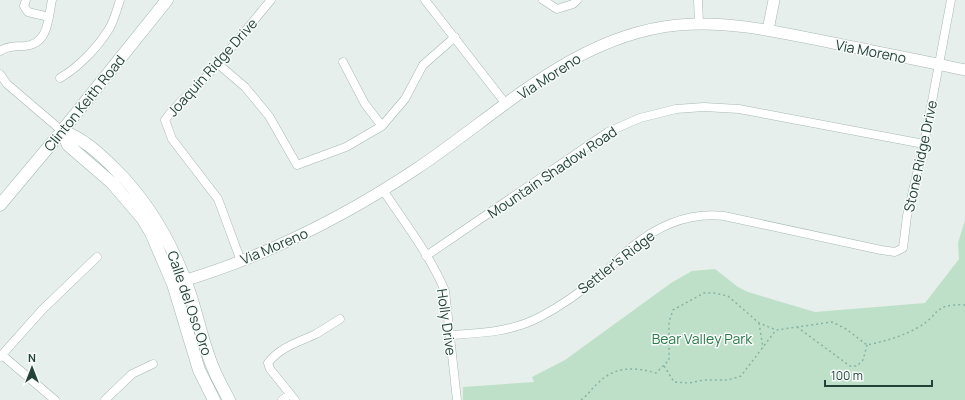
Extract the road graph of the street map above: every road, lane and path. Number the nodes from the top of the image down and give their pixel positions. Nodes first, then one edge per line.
1 (26, 0) edge
2 (52, 0) edge
3 (120, 0) edge
4 (167, 0) edge
5 (271, 0) edge
6 (425, 0) edge
7 (543, 0) edge
8 (577, 0) edge
9 (698, 0) edge
10 (774, 0) edge
11 (951, 0) edge
12 (49, 17) junction
13 (699, 24) junction
14 (768, 30) junction
15 (455, 37) junction
16 (0, 51) edge
17 (343, 62) dead end
18 (218, 64) junction
19 (938, 64) junction
20 (965, 70) edge
21 (0, 74) edge
22 (60, 78) dead end
23 (506, 104) junction
24 (382, 126) junction
25 (62, 131) junction
26 (924, 144) junction
27 (383, 190) junction
28 (0, 205) edge
29 (903, 248) joint
30 (426, 256) junction
31 (97, 257) dead end
32 (241, 261) junction
33 (186, 280) junction
34 (173, 284) junction
35 (965, 305) edge
36 (340, 319) dead end
37 (759, 323) junction
38 (797, 327) junction
39 (776, 330) junction
40 (451, 335) junction
41 (867, 345) junction
42 (763, 348) junction
43 (1, 356) edge
44 (153, 364) dead end
45 (664, 366) junction
46 (293, 397) edge
47 (56, 400) edge
48 (105, 400) edge
49 (214, 400) edge
50 (229, 400) edge
51 (282, 400) edge
52 (457, 400) edge
53 (581, 400) edge

1 - 12 street
2 - 12 street
3 - 22 street
4 - 25 main road, Clinton Keith Road
5 - 18 street, Joaquin Ridge Drive
6 - 15 street
7 - 8 street
9 - 13 street
10 - 14 street
11 - 19 street, Stone Ridge Drive
12 - 16 street
13 - 14 street, Via Moreno
13 - 23 street, Via Moreno
14 - 19 street, Via Moreno
15 - 23 street
15 - 24 street
17 - 24 street
18 - 24 street
18 - 32 street, Joaquin Ridge Drive
19 - 20 street, Via Moreno
19 - 26 street, Stone Ridge Drive
21 - 25 street
23 - 27 street, Via Moreno
25 - 28 main road, Clinton Keith Road
25 - 33 main road, Calle del Oso Oro
25 - 34 main road, Calle del Oso Oro
26 - 29 street, Stone Ridge Drive
26 - 30 street, Mountain Shadow Road
27 - 30 street, Holly Drive
27 - 32 street, Via Moreno
29 - 40 street, Settler's Ridge
30 - 40 street, Holly Drive
31 - 43 street
32 - 33 street, Via Moreno
33 - 34 street, Via Moreno
33 - 50 main road, Calle del Oso Oro
34 - 49 main road, Calle del Oso Oro
35 - 41 path
36 - 46 street
37 - 39 path
37 - 42 path
37 - 45 path
38 - 39 path
38 - 41 path
38 - 41 path
39 - 42 path
40 - 52 street, Holly Drive
42 - 45 path
43 - 47 street
44 - 48 street
45 - 53 path
46 - 51 street

